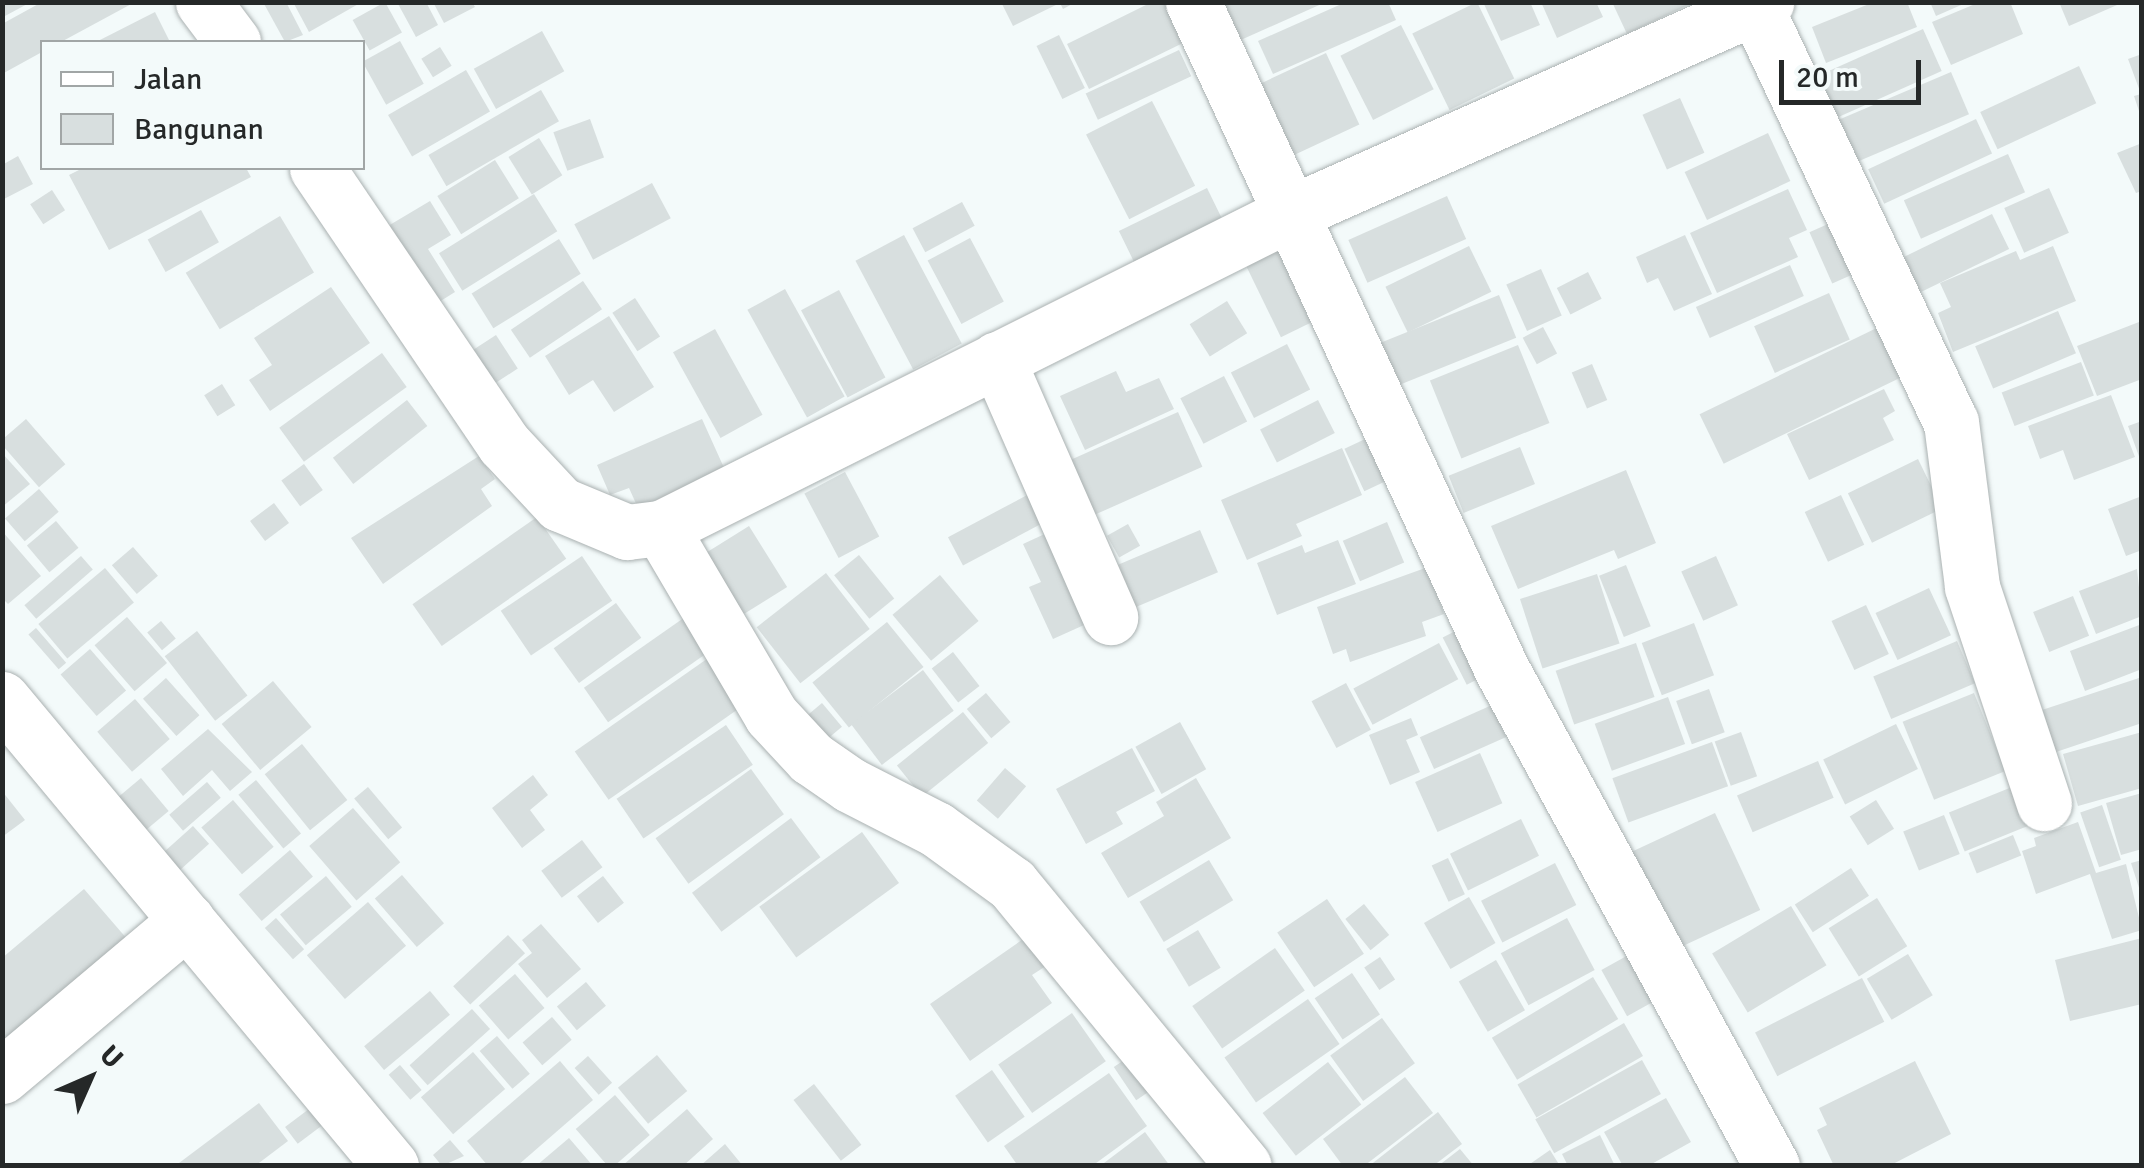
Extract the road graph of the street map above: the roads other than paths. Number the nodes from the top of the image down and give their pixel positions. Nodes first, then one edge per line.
1 (203, 2) edge
2 (1192, 2) edge
3 (1758, 4) edge
4 (232, 40) edge
5 (318, 170) edge
6 (1293, 212) junction
7 (998, 359) junction
8 (661, 528) junction
9 (1110, 618) dead end
10 (2, 698) edge
11 (2044, 803) dead end
12 (187, 920) junction
13 (2, 1076) edge
14 (390, 1166) edge
15 (1244, 1166) edge
16 (1772, 1166) edge

1 - 4 street
2 - 6 street
3 - 6 street
3 - 11 street
5 - 8 street
6 - 7 street
6 - 16 street
7 - 8 street
7 - 9 street
8 - 15 street
10 - 12 street
12 - 13 street
12 - 14 street

